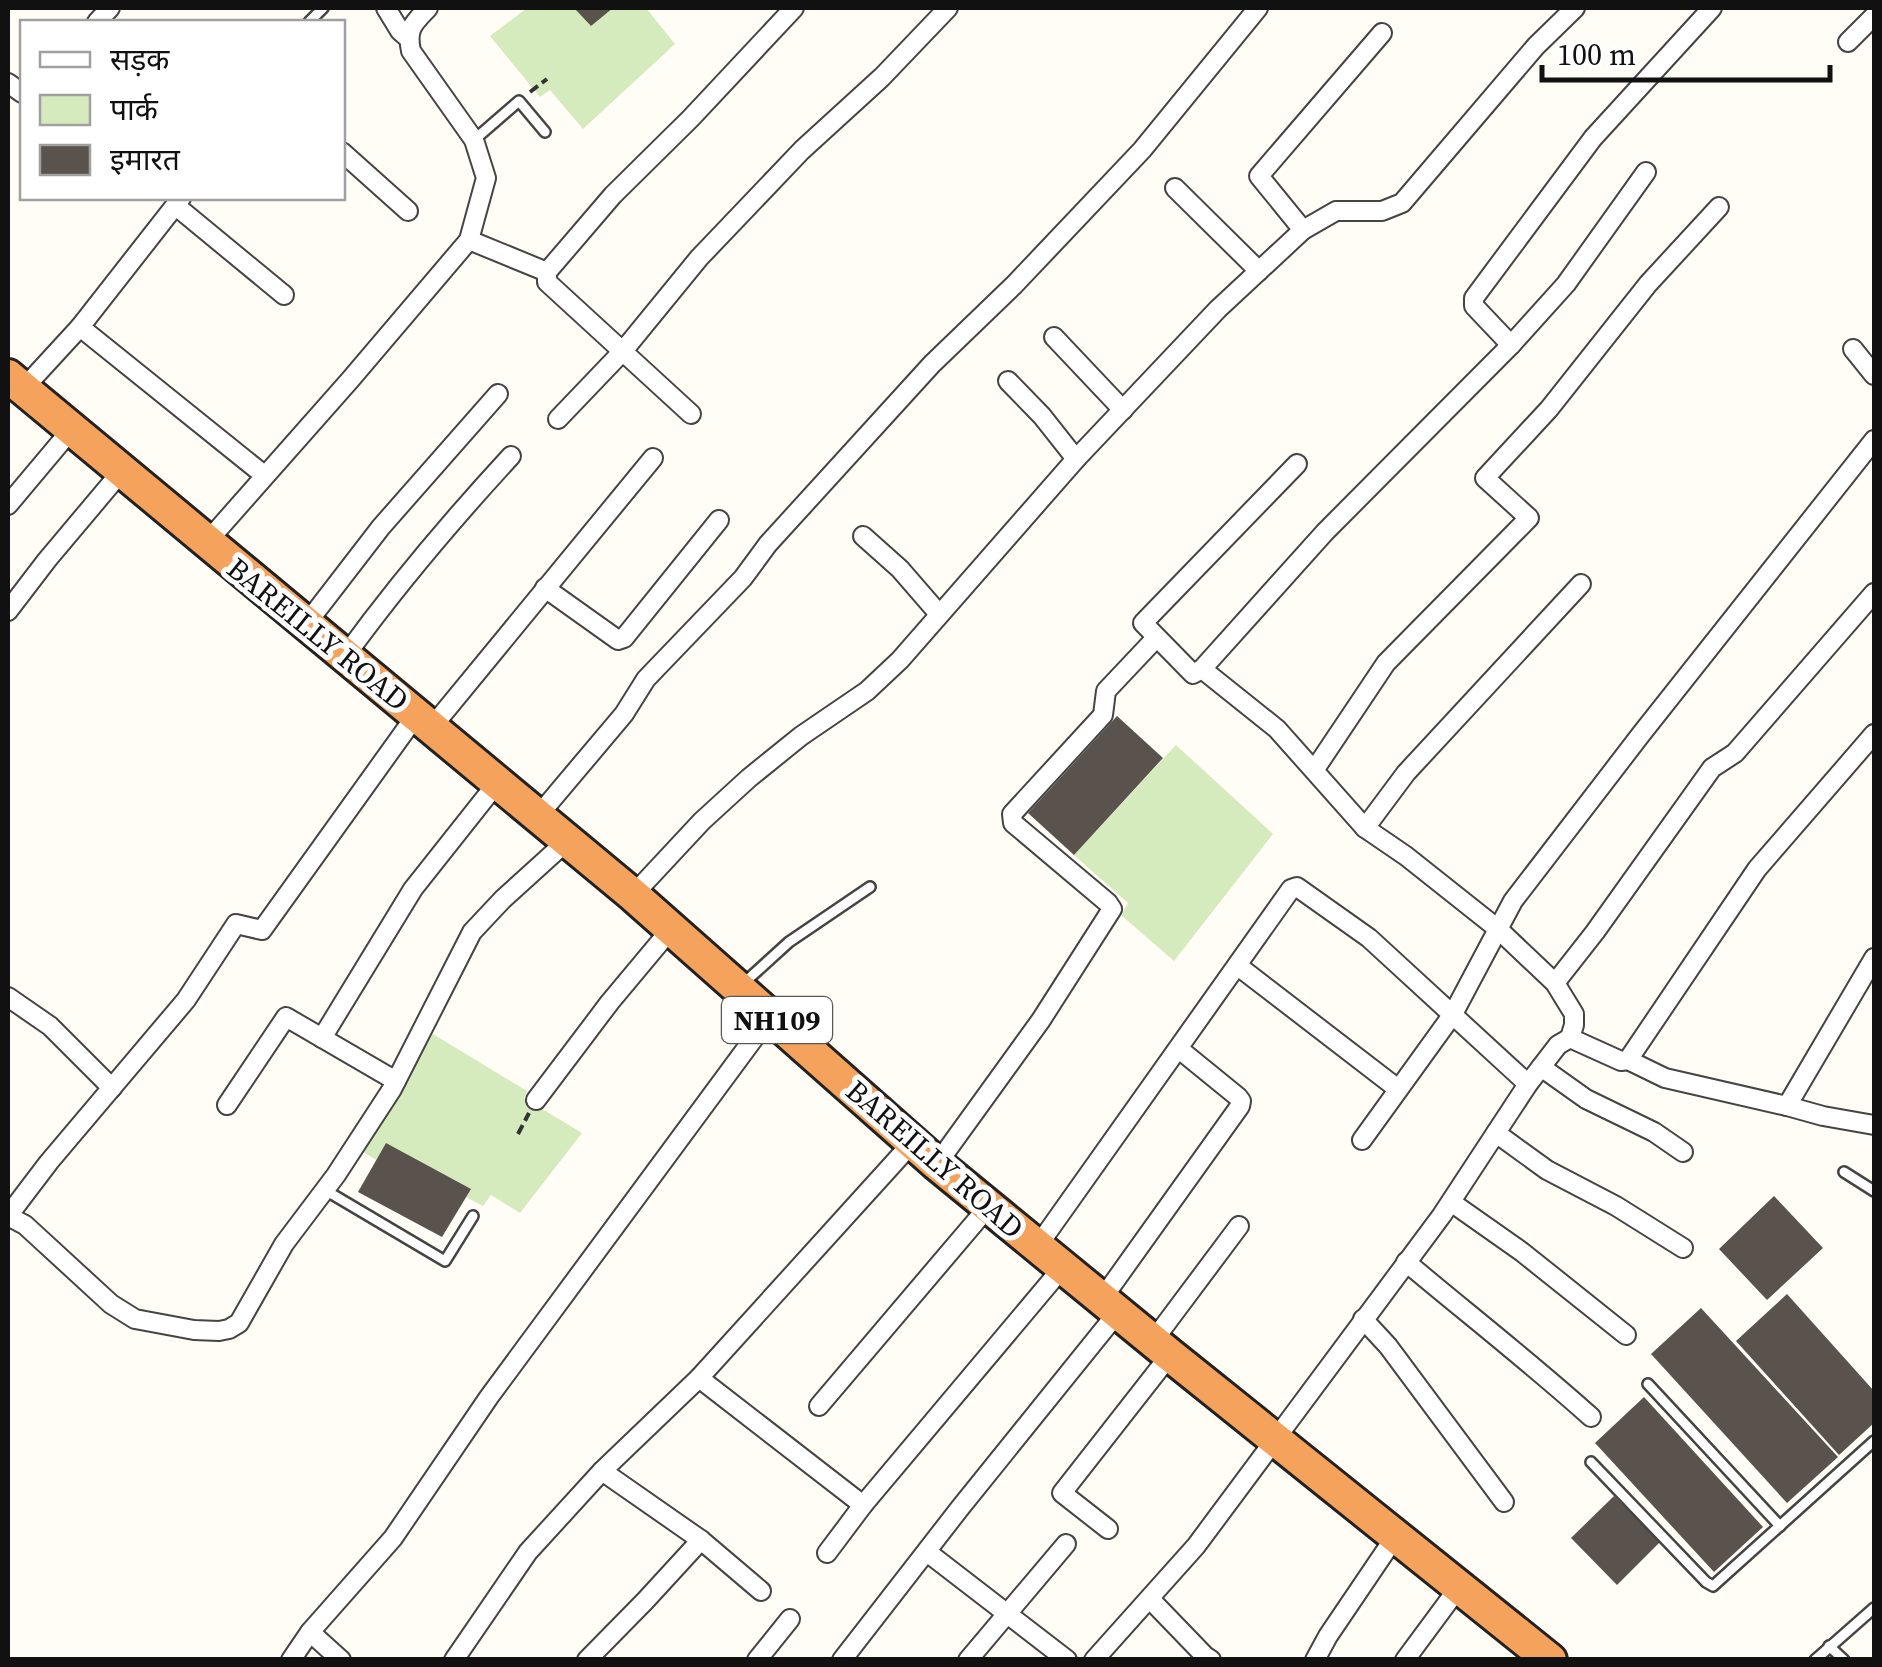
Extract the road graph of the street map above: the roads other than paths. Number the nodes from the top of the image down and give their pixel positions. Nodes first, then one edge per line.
1 (386, 8) edge
2 (428, 8) edge
3 (794, 8) edge
4 (948, 8) edge
5 (1258, 8) edge
6 (1574, 8) edge
7 (1712, 8) edge
8 (1874, 16) edge
9 (1382, 34) dead end
10 (408, 38) junction
11 (1848, 42) dead end
12 (545, 132) dead end
13 (474, 140) junction
14 (345, 155) edge
15 (1646, 172) dead end
16 (1176, 188) dead end
17 (178, 202) edge
18 (1719, 207) dead end
19 (408, 212) dead end
20 (1302, 230) junction
21 (469, 240) junction
22 (547, 272) junction
23 (1258, 272) junction
24 (284, 295) dead end
25 (80, 327) junction
26 (1054, 337) dead end
27 (1511, 346) junction
28 (1853, 348) dead end
29 (623, 351) junction
30 (1874, 375) edge
31 (1008, 382) dead end
32 (16, 383) edge
33 (498, 394) dead end
34 (1123, 410) junction
35 (691, 414) dead end
36 (558, 419) dead end
37 (70, 430) junction
38 (1874, 440) edge
39 (511, 456) dead end
40 (653, 458) dead end
41 (1076, 460) junction
42 (1297, 464) dead end
43 (120, 472) junction
44 (264, 476) junction
45 (8, 505) edge
46 (719, 520) dead end
47 (863, 536) dead end
48 (206, 543) junction
49 (1581, 584) dead end
50 (545, 588) junction
51 (1874, 593) edge
52 (8, 612) edge
53 (939, 614) junction
54 (307, 623) junction
55 (1156, 638) junction
56 (346, 655) junction
57 (1202, 669) junction
58 (424, 720) junction
59 (1874, 734) edge
60 (1315, 768) junction
61 (497, 782) junction
62 (538, 816) junction
63 (1365, 828) junction
64 (567, 841) junction
65 (870, 887) dead end
66 (633, 895) junction
67 (671, 929) junction
68 (1498, 929) junction
69 (1874, 958) edge
70 (1238, 966) junction
71 (1554, 983) junction
72 (739, 987) junction
73 (8, 997) edge
74 (1453, 1014) junction
75 (771, 1015) junction
76 (322, 1038) junction
77 (1570, 1038) junction
78 (1179, 1048) junction
79 (1628, 1060) junction
80 (1541, 1067) junction
81 (396, 1081) junction
82 (1528, 1084) junction
83 (112, 1088) junction
84 (1398, 1090) junction
85 (536, 1100) dead end
86 (227, 1105) dead end
87 (1787, 1106) junction
88 (1874, 1125) edge
89 (1496, 1133) junction
90 (1362, 1140) dead end
91 (912, 1142) junction
92 (1683, 1152) dead end
93 (937, 1164) junction
94 (1844, 1172) dead end
95 (324, 1190) junction
96 (1874, 1191) edge
97 (1451, 1202) junction
98 (988, 1207) junction
99 (8, 1216) edge
100 (473, 1216) dead end
101 (1239, 1226) dead end
102 (1683, 1248) dead end
103 (1050, 1257) junction
104 (1406, 1262) junction
105 (1110, 1305) junction
106 (1364, 1318) junction
107 (1626, 1335) dead end
108 (1161, 1348) junction
109 (699, 1378) junction
110 (1648, 1384) dead end
111 (819, 1406) dead end
112 (1592, 1417) dead end
113 (1274, 1440) junction
114 (1874, 1441) edge
115 (1590, 1462) dead end
116 (602, 1470) junction
117 (1504, 1502) dead end
118 (864, 1505) junction
119 (1780, 1526) junction
120 (1108, 1529) dead end
121 (1396, 1537) junction
122 (701, 1540) junction
123 (1066, 1544) dead end
124 (927, 1552) junction
125 (827, 1553) dead end
126 (1459, 1587) junction
127 (761, 1591) dead end
128 (1150, 1599) junction
129 (1874, 1608) edge
130 (1007, 1614) junction
131 (790, 1619) dead end
132 (310, 1632) junction
133 (1829, 1646) junction
134 (290, 1660) edge
135 (340, 1660) edge
136 (454, 1660) edge
137 (587, 1660) edge
138 (757, 1660) edge
139 (842, 1660) edge
140 (968, 1660) edge
141 (1067, 1660) edge
142 (1094, 1660) edge
143 (1211, 1660) edge
144 (1315, 1660) edge
145 (1405, 1660) edge
146 (1550, 1660) edge
147 (1816, 1660) edge
148 (1844, 1660) edge

1 - 10 street
2 - 10 street
3 - 22 street
4 - 29 street
5 - 62 street
6 - 20 street
7 - 27 street
8 - 11 street
9 - 20 street
10 - 13 street
12 - 13 lane
13 - 21 street
14 - 19 street
15 - 27 street
16 - 23 street
17 - 24 street
17 - 25 street
18 - 60 street
20 - 23 street
21 - 22 street
21 - 44 street
22 - 29 street
23 - 34 street
25 - 32 street
25 - 44 street
26 - 34 street
27 - 57 street
28 - 30 street
29 - 35 street
29 - 36 street
31 - 41 street
32 - 37 highway, BAREILLY ROAD / NH109
33 - 54 street
34 - 41 street
37 - 43 highway, BAREILLY ROAD / NH109
37 - 45 street
38 - 68 street
39 - 56 street
40 - 50 street
41 - 53 street
42 - 55 street
43 - 48 highway, BAREILLY ROAD / NH109
43 - 52 street
44 - 48 street
46 - 50 street
47 - 53 street
48 - 54 highway, BAREILLY ROAD / NH109
49 - 63 street
50 - 58 street
51 - 71 street
53 - 66 street
54 - 56 highway, BAREILLY ROAD / NH109
55 - 57 street
55 - 93 street
56 - 58 highway, BAREILLY ROAD / NH109
57 - 60 street
58 - 61 highway, BAREILLY ROAD / NH109
58 - 83 street
59 - 79 street
60 - 63 street
61 - 62 highway, BAREILLY ROAD / NH109
61 - 76 street
62 - 64 highway, BAREILLY ROAD / NH109
63 - 68 street
64 - 66 highway, BAREILLY ROAD / NH109
64 - 81 street
65 - 72 lane
66 - 67 highway, BAREILLY ROAD / NH109
67 - 72 highway, BAREILLY ROAD / NH109
67 - 85 street
68 - 71 street
68 - 74 street
69 - 87 street
70 - 74 street
70 - 78 street
70 - 84 street
71 - 77 street
72 - 75 highway, BAREILLY ROAD / NH109
73 - 83 street
74 - 82 street
74 - 84 street
75 - 91 highway, BAREILLY ROAD / NH109
75 - 132 street
76 - 81 street
76 - 86 street
77 - 79 street
77 - 80 street
78 - 103 street
78 - 105 street
79 - 87 street
80 - 82 street
80 - 92 street
81 - 95 street
82 - 89 street
83 - 99 street
84 - 90 street
87 - 88 street
89 - 97 street
89 - 102 street
91 - 93 highway, BAREILLY ROAD / NH109
91 - 109 street
93 - 98 highway, BAREILLY ROAD / NH109
94 - 96 lane
95 - 99 street
95 - 100 lane
97 - 104 street
97 - 107 street
98 - 103 highway, BAREILLY ROAD / NH109
98 - 111 street
101 - 108 street
103 - 105 highway, BAREILLY ROAD / NH109
103 - 118 street
104 - 106 street
104 - 112 street
105 - 108 highway, BAREILLY ROAD / NH109
105 - 124 street
106 - 113 street
106 - 117 street
108 - 113 highway, BAREILLY ROAD / NH109
108 - 120 street
109 - 116 street
109 - 118 street
110 - 119 lane
113 - 121 highway, BAREILLY ROAD / NH109
113 - 128 street
114 - 119 lane
115 - 119 lane
116 - 122 street
116 - 136 street
118 - 125 street
121 - 126 highway, BAREILLY ROAD / NH109
121 - 144 street
122 - 127 street
122 - 137 street
123 - 130 street
124 - 130 street
124 - 139 street
126 - 145 street
126 - 146 highway, BAREILLY ROAD / NH109
128 - 142 street
128 - 143 street
129 - 133 lane
130 - 140 street
130 - 141 street
131 - 138 street
132 - 134 street
132 - 135 street
133 - 147 lane
133 - 148 lane

